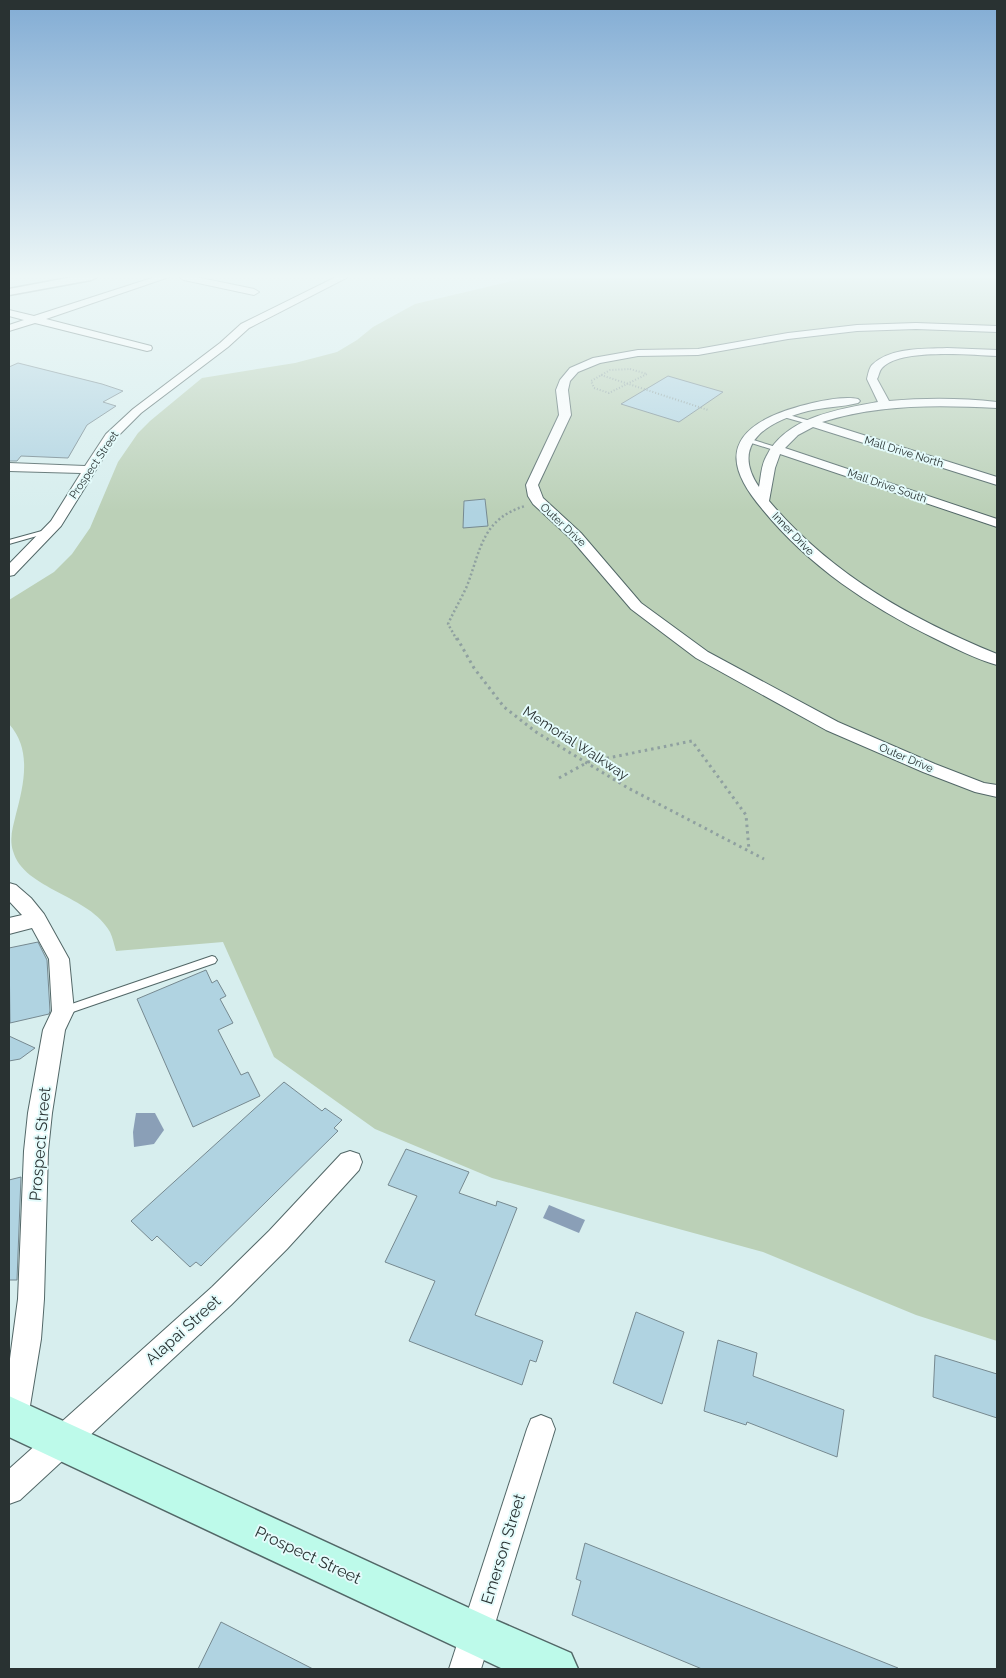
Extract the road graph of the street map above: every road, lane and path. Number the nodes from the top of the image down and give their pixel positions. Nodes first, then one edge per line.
1 (210, 355) edge
2 (621, 355) edge
3 (899, 355) edge
4 (601, 375) junction
5 (628, 383) junction
6 (884, 403) junction
7 (997, 405) edge
8 (708, 410) dead end
9 (782, 415) junction
10 (812, 423) junction
11 (747, 440) junction
12 (777, 448) junction
13 (9, 468) edge
14 (88, 470) junction
15 (997, 481) edge
16 (538, 501) junction
17 (762, 501) junction
18 (997, 523) edge
19 (49, 530) junction
20 (9, 542) edge
21 (9, 572) edge
22 (997, 660) edge
23 (588, 762) junction
24 (559, 778) dead end
25 (997, 791) edge
26 (749, 851) junction
27 (764, 859) dead end
28 (9, 890) edge
29 (37, 920) junction
30 (9, 926) edge
31 (212, 960) dead end
32 (63, 1011) junction
33 (350, 1162) dead end
34 (11, 1417) edge
35 (541, 1429) dead end
36 (61, 1439) junction
37 (9, 1489) edge
38 (471, 1652) edge
39 (555, 1669) edge

1 - 14 street, Prospect Street
2 - 16 street, Outer Drive
3 - 6 street
4 - 5 path
4 - 5 path
4 - 5 path
5 - 8 path
6 - 7 street, Inner Drive
6 - 9 street
6 - 10 street, Inner Drive
9 - 10 lane
9 - 11 street
10 - 12 street, Inner Drive
10 - 15 street, Mall Drive North
11 - 12 lane
11 - 17 street
12 - 17 street, Inner Drive
12 - 18 street, Mall Drive South
13 - 14 street
14 - 19 street, Prospect Street
16 - 23 path, Memorial Walkway
16 - 25 street, Outer Drive
17 - 22 street, Inner Drive
19 - 20 lane
19 - 21 street, Prospect Street
23 - 24 path
23 - 26 path, Memorial Walkway
23 - 26 path
26 - 27 path, Memorial Walkway
28 - 29 street, Prospect Street
29 - 30 street
29 - 32 street, Prospect Street
31 - 32 lane
32 - 34 street, Prospect Street
33 - 36 street, Alapai Street
34 - 36 main road, Prospect Street
35 - 38 street, Emerson Street
36 - 37 street, Alapai Street
36 - 38 main road, Prospect Street
38 - 39 main road, Prospect Street

